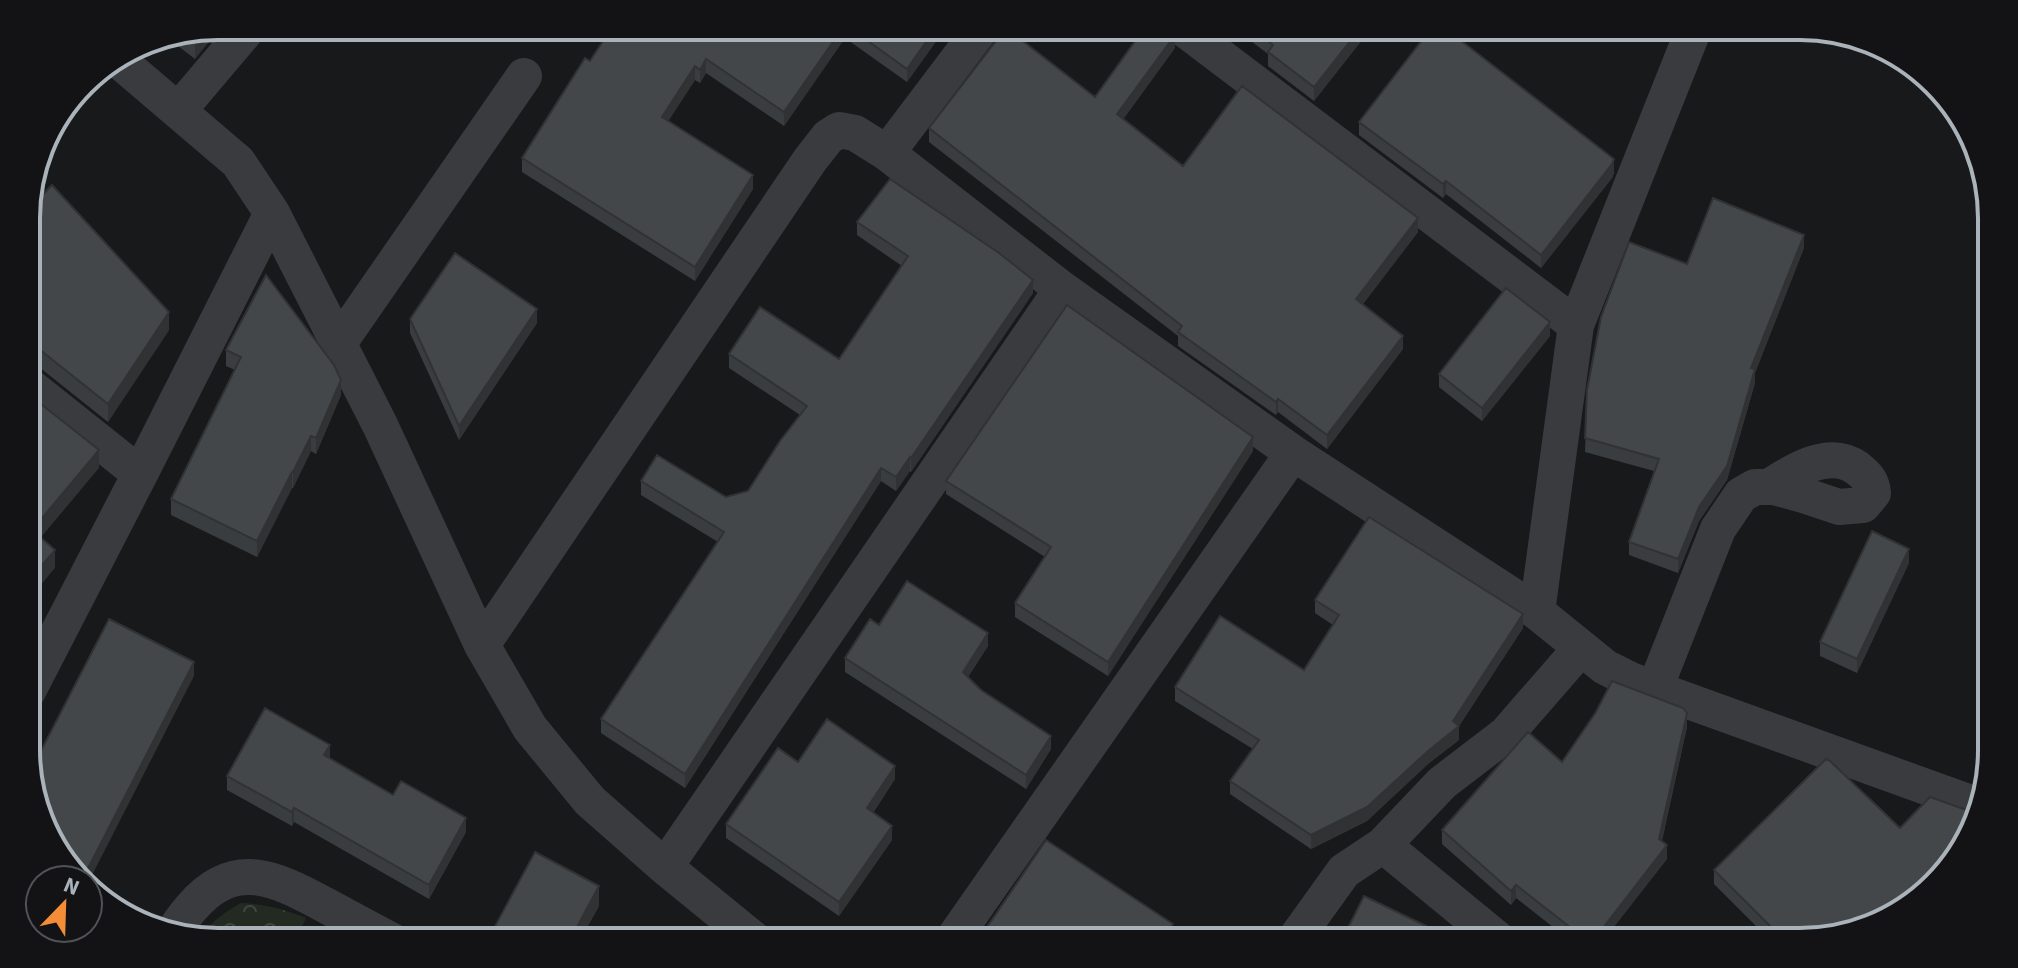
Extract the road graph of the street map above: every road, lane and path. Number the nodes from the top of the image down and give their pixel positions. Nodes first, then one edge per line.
1 (238, 40) edge
2 (972, 40) edge
3 (1199, 40) edge
4 (1689, 40) edge
5 (125, 66) edge
6 (524, 76) dead end
7 (178, 111) junction
8 (887, 153) junction
9 (272, 213) junction
10 (1062, 289) junction
11 (1576, 325) junction
12 (339, 343) junction
13 (40, 394) edge
14 (1293, 453) junction
15 (140, 474) junction
16 (1769, 487) dead end
17 (1537, 612) junction
18 (482, 645) junction
19 (1580, 649) junction
20 (40, 668) edge
21 (1655, 688) junction
22 (1970, 803) edge
23 (1383, 845) junction
24 (665, 867) junction
25 (178, 924) edge
26 (368, 928) edge
27 (740, 928) edge
28 (961, 928) edge
29 (1303, 928) edge
30 (1484, 928) edge

1 - 7 street
2 - 8 street
3 - 11 street
4 - 11 street
5 - 7 street
6 - 12 street
7 - 9 street
8 - 10 street
8 - 18 street
9 - 12 street
9 - 15 street
10 - 14 street
10 - 24 street
11 - 17 street
12 - 18 street
13 - 15 street
14 - 17 street
14 - 28 street
15 - 20 street
16 - 21 street
17 - 19 street
18 - 24 street
19 - 21 street
19 - 23 street
21 - 22 street
23 - 29 street
23 - 30 street
24 - 27 street
25 - 26 street

